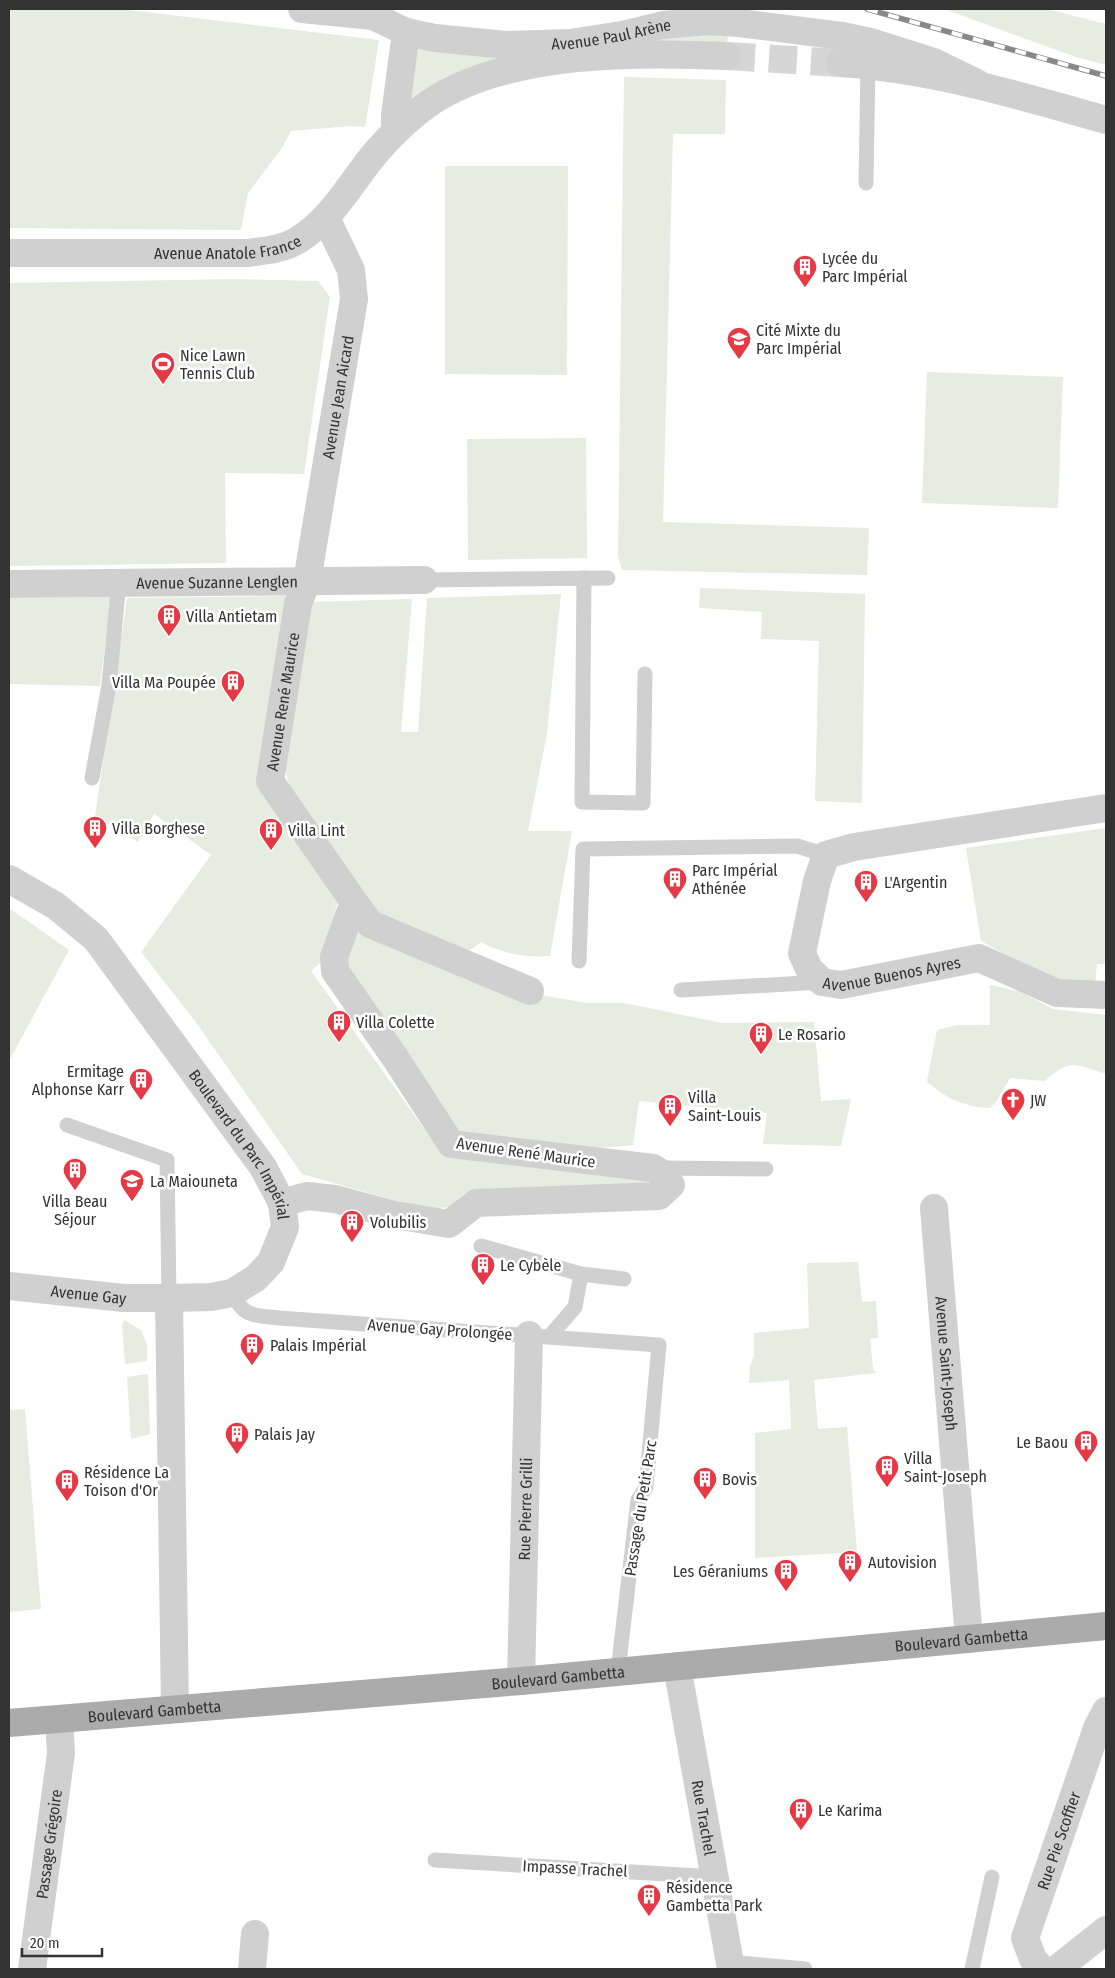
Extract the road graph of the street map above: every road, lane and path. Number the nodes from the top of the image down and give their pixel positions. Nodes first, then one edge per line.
1 (302, 9) edge
2 (395, 22) edge
3 (726, 56) tunnel mouth
4 (840, 63) tunnel mouth
5 (868, 64) junction
6 (977, 83) junction
7 (1106, 120) edge
8 (395, 132) junction
9 (866, 183) dead end
10 (326, 218) junction
11 (9, 253) edge
12 (584, 578) junction
13 (608, 578) dead end
14 (424, 580) joint
15 (307, 581) junction
16 (119, 582) junction
17 (9, 584) edge
18 (645, 674) dead end
19 (92, 778) dead end
20 (1106, 808) edge
21 (826, 855) junction
22 (9, 879) edge
23 (354, 902) junction
24 (579, 962) dead end
25 (822, 982) junction
26 (681, 990) dead end
27 (530, 991) dead end
28 (1106, 995) edge
29 (67, 1125) dead end
30 (653, 1168) junction
31 (766, 1169) dead end
32 (282, 1203) junction
33 (934, 1208) dead end
34 (481, 1246) dead end
35 (581, 1274) junction
36 (624, 1279) dead end
37 (9, 1286) edge
38 (232, 1293) junction
39 (168, 1298) junction
40 (539, 1336) junction
41 (659, 1345) joint
42 (1106, 1626) edge
43 (969, 1639) junction
44 (677, 1666) junction
45 (618, 1671) junction
46 (521, 1681) junction
47 (174, 1709) junction
48 (1106, 1711) edge
49 (59, 1719) junction
50 (9, 1723) edge
51 (435, 1860) dead end
52 (715, 1877) junction
53 (992, 1877) dead end
54 (1106, 1930) edge
55 (255, 1934) dead end
56 (731, 1966) edge
57 (32, 1969) edge
58 (252, 1969) edge
59 (806, 1969) edge
60 (972, 1969) edge
61 (1042, 1969) edge
62 (1057, 1969) edge

1 - 2 street, Avenue Paul Arène
2 - 6 street, Avenue Paul Arène
2 - 8 street
3 - 8 street, Avenue Paul Arène
4 - 5 street, Avenue Paul Arène
5 - 6 street, Avenue Paul Arène
5 - 9 lane
6 - 7 street, Avenue Paul Arène
8 - 10 street, Avenue Anatole France
10 - 11 street, Avenue Anatole France
10 - 15 street, Avenue Jean Aicard
12 - 13 lane
12 - 14 lane
12 - 18 lane
14 - 15 street, Avenue Suzanne Lenglen
15 - 16 street, Avenue Suzanne Lenglen
15 - 23 street, Avenue René Maurice
16 - 17 street, Avenue Suzanne Lenglen
16 - 19 lane
20 - 21 street
21 - 24 lane
21 - 25 street, Avenue Buenos Ayres
22 - 32 street, Boulevard du Parc Impérial
23 - 27 street
23 - 30 street, Avenue René Maurice
25 - 26 lane
25 - 28 street, Avenue Buenos Ayres
29 - 39 lane
30 - 31 lane
30 - 32 street
32 - 38 street, Boulevard du Parc Impérial
33 - 43 street, Avenue Saint-Joseph
34 - 35 lane
35 - 36 lane
35 - 40 lane
37 - 39 street, Avenue Gay
38 - 39 street, Boulevard du Parc Impérial
38 - 40 lane, Avenue Gay Prolongée
39 - 47 street
40 - 41 lane, Avenue Gay Prolongée
40 - 46 street, Rue Pierre Grilli
41 - 45 lane, Passage du Petit Parc
42 - 43 main road, Boulevard Gambetta
43 - 44 main road, Boulevard Gambetta
44 - 45 main road, Boulevard Gambetta
44 - 52 street, Rue Trachel
45 - 46 main road, Boulevard Gambetta
46 - 47 main road, Boulevard Gambetta
47 - 49 main road, Boulevard Gambetta
48 - 61 street, Rue Pie Scoffier
49 - 50 main road, Boulevard Gambetta
49 - 57 street, Passage Grégoire
51 - 52 lane, Impasse Trachel
52 - 56 street, Rue Trachel
53 - 60 lane
54 - 62 street
55 - 58 street
56 - 59 lane

